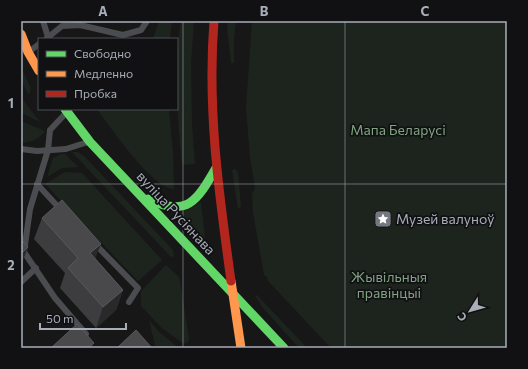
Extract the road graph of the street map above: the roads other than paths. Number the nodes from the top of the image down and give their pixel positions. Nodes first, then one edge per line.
1 (43, 21) edge
2 (48, 21) edge
3 (147, 21) edge
4 (214, 21) edge
5 (21, 34) edge
6 (47, 38) edge
7 (38, 45) edge
8 (28, 52) junction
9 (38, 69) edge
10 (66, 110) edge
11 (90, 142) junction
12 (21, 149) edge
13 (48, 150) junction
14 (216, 168) junction
15 (37, 184) junction
16 (139, 194) junction
17 (66, 215) edge
18 (91, 240) edge
19 (36, 268) junction
20 (21, 282) edge
21 (232, 292) junction
22 (129, 302) dead end
23 (86, 334) edge
24 (241, 348) edge
25 (284, 348) edge

1 - 6 lane
2 - 6 lane
3 - 6 lane
4 - 14 main road
5 - 8 main road
7 - 8 lane
8 - 9 main road
10 - 11 main road, вуліца Русіянава
10 - 13 lane
11 - 13 lane
11 - 16 main road, вуліца Русіянава
12 - 13 lane
13 - 15 lane
14 - 16 main road
14 - 21 main road
15 - 17 lane
15 - 19 lane
16 - 21 main road, вуліца Русіянава
18 - 22 lane
19 - 20 lane
19 - 23 lane
21 - 24 main road
21 - 25 main road, вуліца Русіянава

